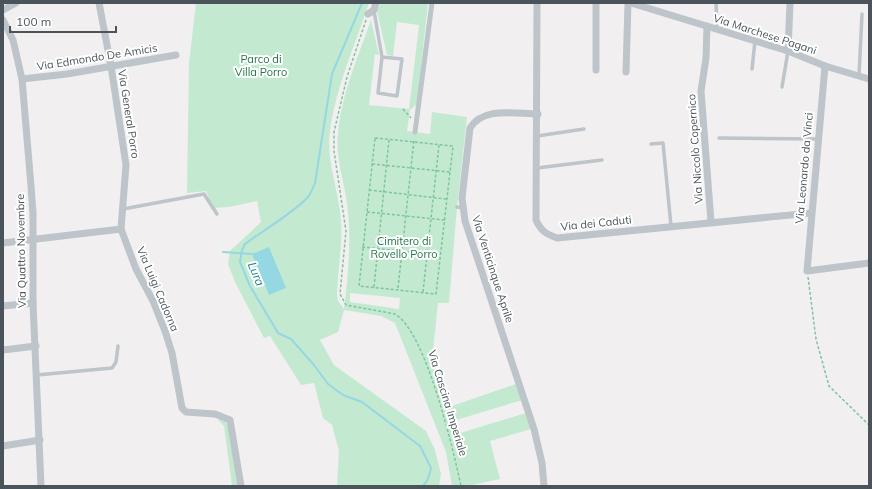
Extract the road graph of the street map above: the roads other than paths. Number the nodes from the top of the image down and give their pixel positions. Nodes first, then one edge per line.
1 (16, 3) edge
2 (98, 3) edge
3 (432, 3) edge
4 (537, 3) edge
5 (596, 3) edge
6 (628, 3) edge
7 (631, 3) edge
8 (716, 3) edge
9 (790, 3) edge
10 (646, 5) edge
11 (373, 9) edge
12 (3, 10) edge
13 (862, 14) dead end
14 (3, 20) edge
15 (708, 26) junction
16 (717, 30) junction
17 (755, 42) junction
18 (788, 51) junction
19 (176, 55) dead end
20 (382, 57) junction
21 (111, 66) junction
22 (825, 66) junction
23 (752, 69) dead end
24 (596, 70) dead end
25 (626, 72) dead end
26 (859, 76) junction
27 (22, 79) junction
28 (869, 79) edge
29 (782, 87) dead end
30 (538, 114) junction
31 (584, 129) dead end
32 (415, 132) dead end
33 (538, 136) junction
34 (719, 138) dead end
35 (818, 139) junction
36 (651, 144) dead end
37 (602, 160) dead end
38 (537, 168) junction
39 (123, 209) junction
40 (811, 213) junction
41 (217, 214) dead end
42 (711, 222) junction
43 (671, 226) junction
44 (121, 229) junction
45 (32, 240) junction
46 (3, 243) edge
47 (869, 263) edge
48 (33, 303) junction
49 (3, 306) edge
50 (36, 346) junction
51 (118, 346) dead end
52 (3, 350) edge
53 (37, 375) junction
54 (40, 440) junction
55 (3, 446) edge
56 (41, 486) edge
57 (241, 486) edge
58 (544, 486) edge

1 - 12 street
2 - 21 street, Via General Porro
3 - 32 street
4 - 30 street, Via dei Caduti
5 - 24 street
6 - 25 street
7 - 10 street, Via Marchese Pagani
8 - 16 lane
9 - 18 street
10 - 15 street, Via Marchese Pagani
11 - 20 lane
13 - 26 lane
14 - 27 street, Via Quattro Novembre
15 - 16 street, Via Marchese Pagani
15 - 42 street, Via Niccolò Copernico
16 - 17 street, Via Marchese Pagani
17 - 18 street, Via Marchese Pagani
17 - 23 lane
18 - 22 street, Via Marchese Pagani
18 - 29 lane
19 - 21 street, Via Edmondo De Amicis
20 - 20 lane
21 - 27 street, Via Edmondo De Amicis
21 - 39 street, Via General Porro
22 - 26 street, Via Marchese Pagani
22 - 35 street, Via Leonardo da Vinci
26 - 28 street, Via Marchese Pagani
27 - 45 street, Via Quattro Novembre
30 - 33 street, Via dei Caduti
30 - 58 street, Via Venticinque Aprile
31 - 33 lane
33 - 38 street, Via dei Caduti
34 - 35 lane
35 - 40 street, Via Leonardo da Vinci
36 - 43 lane
37 - 38 lane
38 - 43 street, Via dei Caduti
39 - 41 lane
39 - 44 street, Via General Porro
40 - 42 street, Via dei Caduti
40 - 47 street, Via Leonardo da Vinci
42 - 43 street, Via dei Caduti
44 - 45 street
44 - 57 street, Via Luigi Cadorna
45 - 46 street
45 - 48 street, Via Quattro Novembre
48 - 49 street
48 - 50 street, Via Quattro Novembre
50 - 52 street
50 - 53 street, Via Quattro Novembre
51 - 53 lane
53 - 54 street, Via Quattro Novembre
54 - 55 street
54 - 56 street, Via Quattro Novembre

